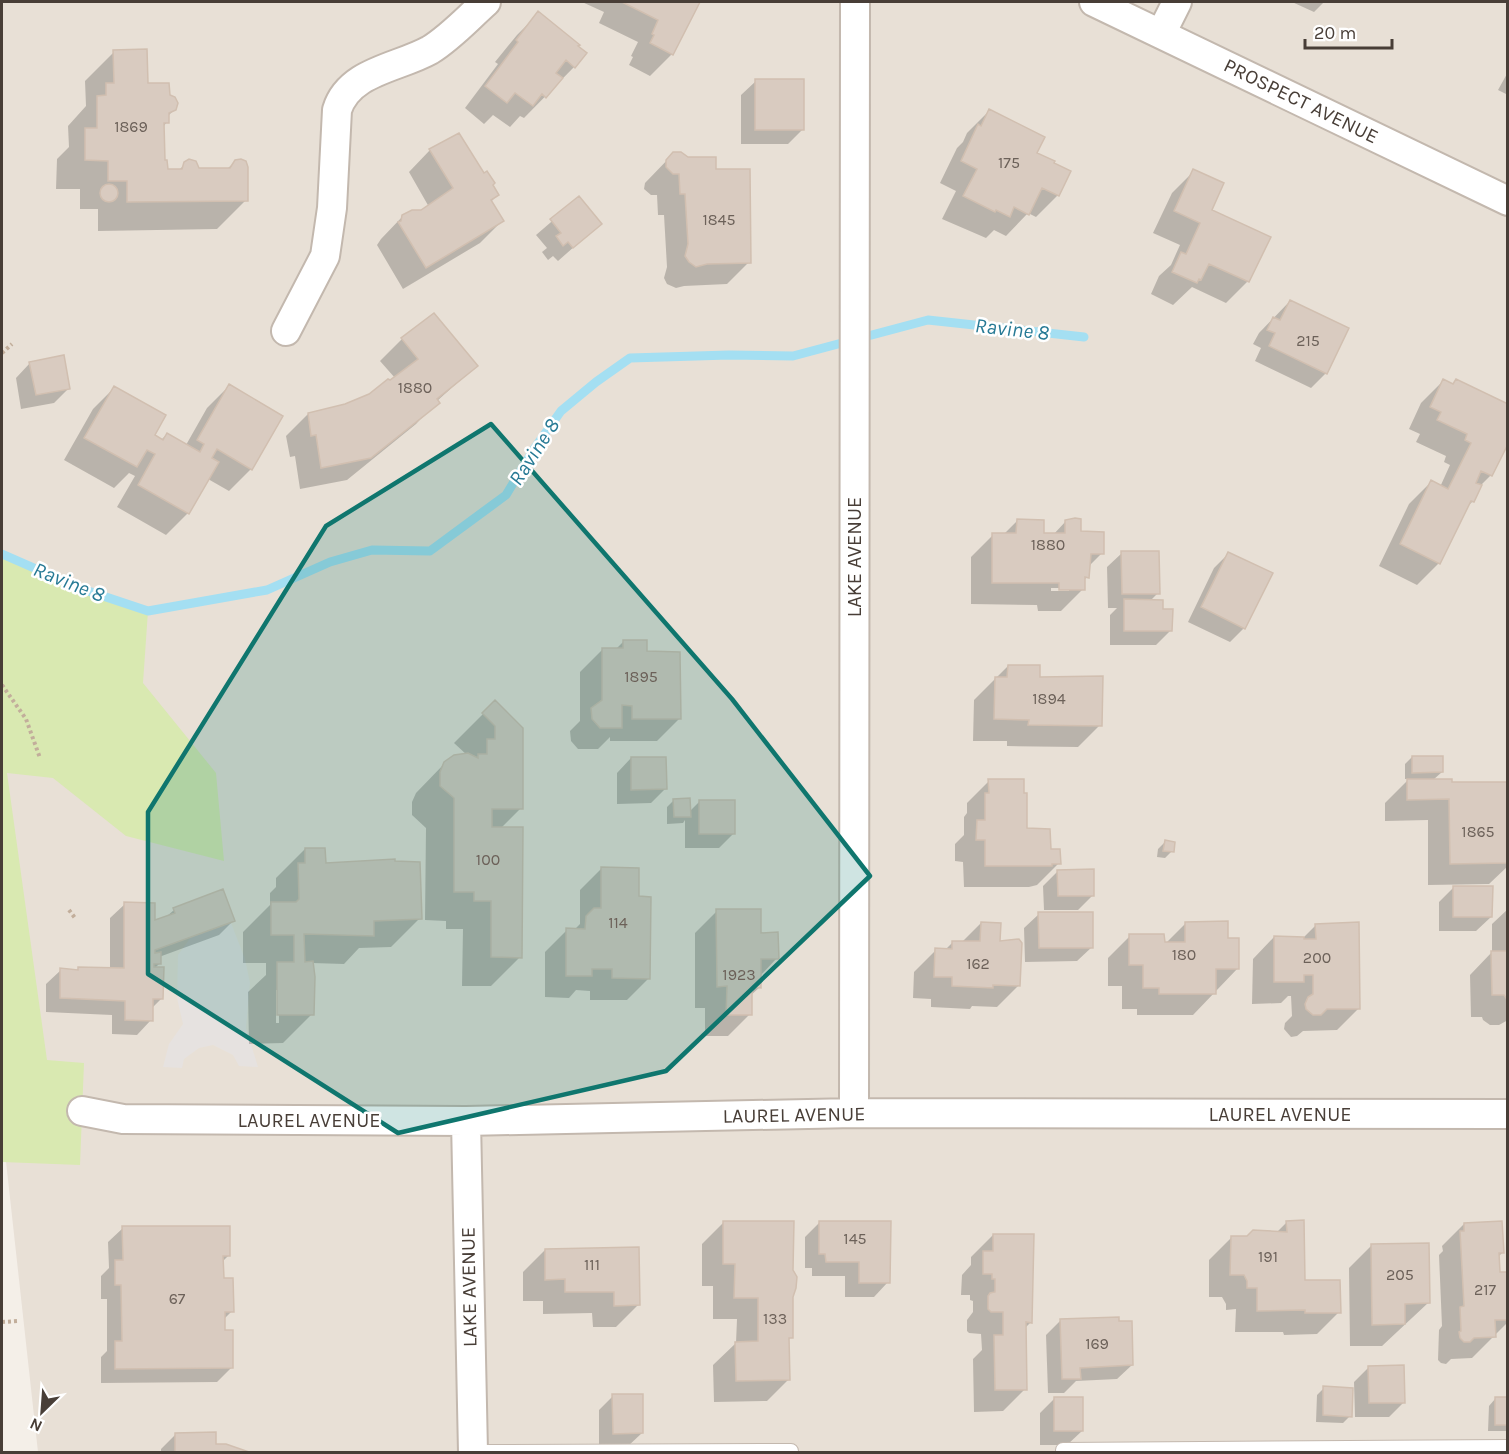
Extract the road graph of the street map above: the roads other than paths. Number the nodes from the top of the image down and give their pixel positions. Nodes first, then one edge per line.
1 (486, 2) edge
2 (855, 2) edge
3 (1094, 2) edge
4 (1177, 2) edge
5 (1161, 34) junction
6 (1508, 201) edge
7 (286, 331) dead end
8 (82, 1111) dead end
9 (854, 1113) junction
10 (1508, 1113) edge
11 (466, 1121) junction
12 (1508, 1447) edge
13 (1063, 1450) dead end
14 (791, 1451) dead end
15 (472, 1452) edge

1 - 7 street
2 - 9 street, LAKE AVENUE
3 - 5 street, PROSPECT AVENUE
4 - 5 street
5 - 6 street, PROSPECT AVENUE
8 - 11 street, LAUREL AVENUE
9 - 10 street, LAUREL AVENUE
9 - 11 street, LAUREL AVENUE
11 - 15 street, LAKE AVENUE
12 - 13 lane
14 - 15 lane

